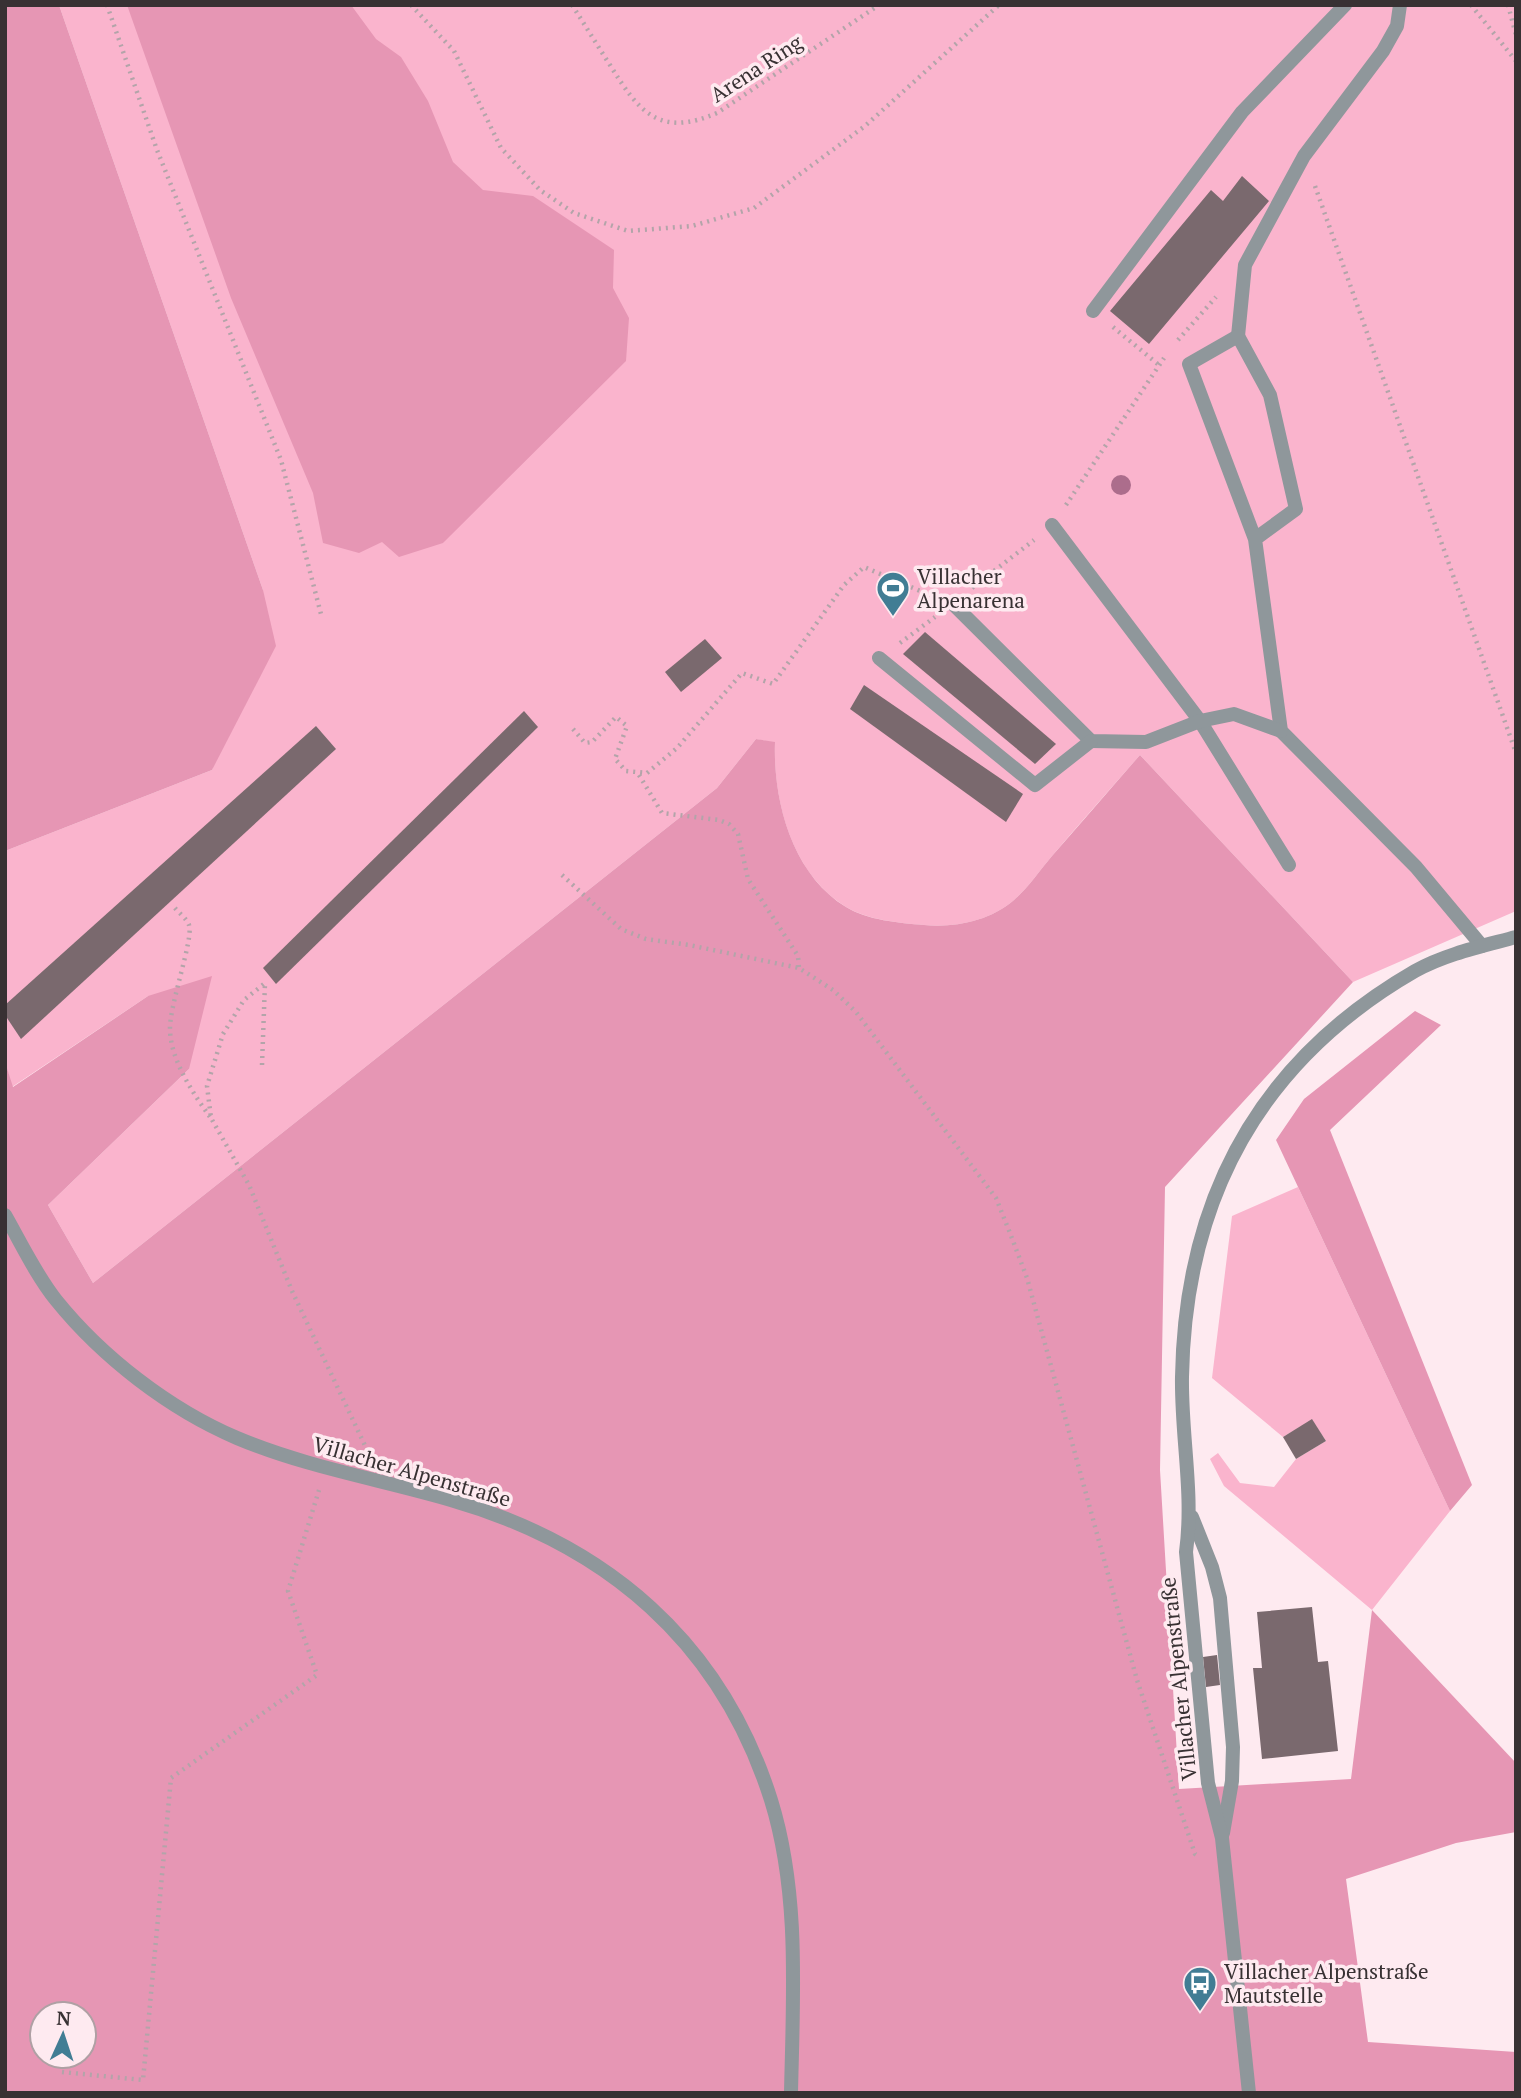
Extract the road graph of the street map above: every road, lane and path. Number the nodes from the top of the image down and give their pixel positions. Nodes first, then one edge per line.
1 (107, 5) edge
2 (411, 5) edge
3 (572, 5) edge
4 (879, 5) edge
5 (999, 5) edge
6 (1345, 5) edge
7 (1400, 5) edge
8 (1471, 5) edge
9 (1508, 5) edge
10 (1516, 35) edge
11 (1516, 61) edge
12 (1304, 156) junction
13 (1245, 265) junction
14 (1093, 311) dead end
15 (1108, 323) dead end
16 (1238, 336) junction
17 (1172, 347) dead end
18 (1166, 356) dead end
19 (1159, 365) junction
20 (1052, 525) junction
21 (1255, 539) junction
22 (953, 604) junction
23 (322, 618) dead end
24 (879, 658) joint
25 (1200, 721) junction
26 (573, 730) dead end
27 (1281, 731) junction
28 (1091, 741) junction
29 (1516, 753) edge
30 (639, 775) junction
31 (1289, 865) dead end
32 (562, 875) dead end
33 (175, 908) dead end
34 (1516, 937) edge
35 (1482, 946) junction
36 (799, 968) junction
37 (262, 1065) dead end
38 (211, 1118) junction
39 (5, 1215) edge
40 (325, 1469) junction
41 (378, 1482) junction
42 (1191, 1516) junction
43 (1222, 1838) junction
44 (1224, 1869) junction
45 (62, 2072) dead end
46 (791, 2093) edge
47 (1250, 2093) edge

1 - 23 path
2 - 5 path
3 - 4 path, Arena Ring
6 - 14 street
7 - 12 street
8 - 11 path
9 - 10 path
12 - 13 street
12 - 29 path
13 - 16 street
13 - 17 path
15 - 19 path
16 - 21 street
16 - 21 street
18 - 19 path
19 - 20 path
20 - 22 path
20 - 25 street
21 - 27 street
22 - 24 path
22 - 28 street
22 - 30 path
24 - 28 street
25 - 27 street
25 - 28 street
25 - 31 street
26 - 30 path
27 - 35 street
30 - 36 path
32 - 36 path
33 - 38 path
34 - 35 street, Villacher Alpenstraße
35 - 42 street, Villacher Alpenstraße
36 - 44 path
37 - 38 path
38 - 41 path
39 - 40 street, Villacher Alpenstraße
40 - 41 street, Villacher Alpenstraße
40 - 45 path
41 - 46 street, Villacher Alpenstraße
42 - 43 street, Villacher Alpenstraße
42 - 43 street, Villacher Alpenstraße
43 - 44 street, Villacher Alpenstraße
44 - 47 street, Villacher Alpenstraße

